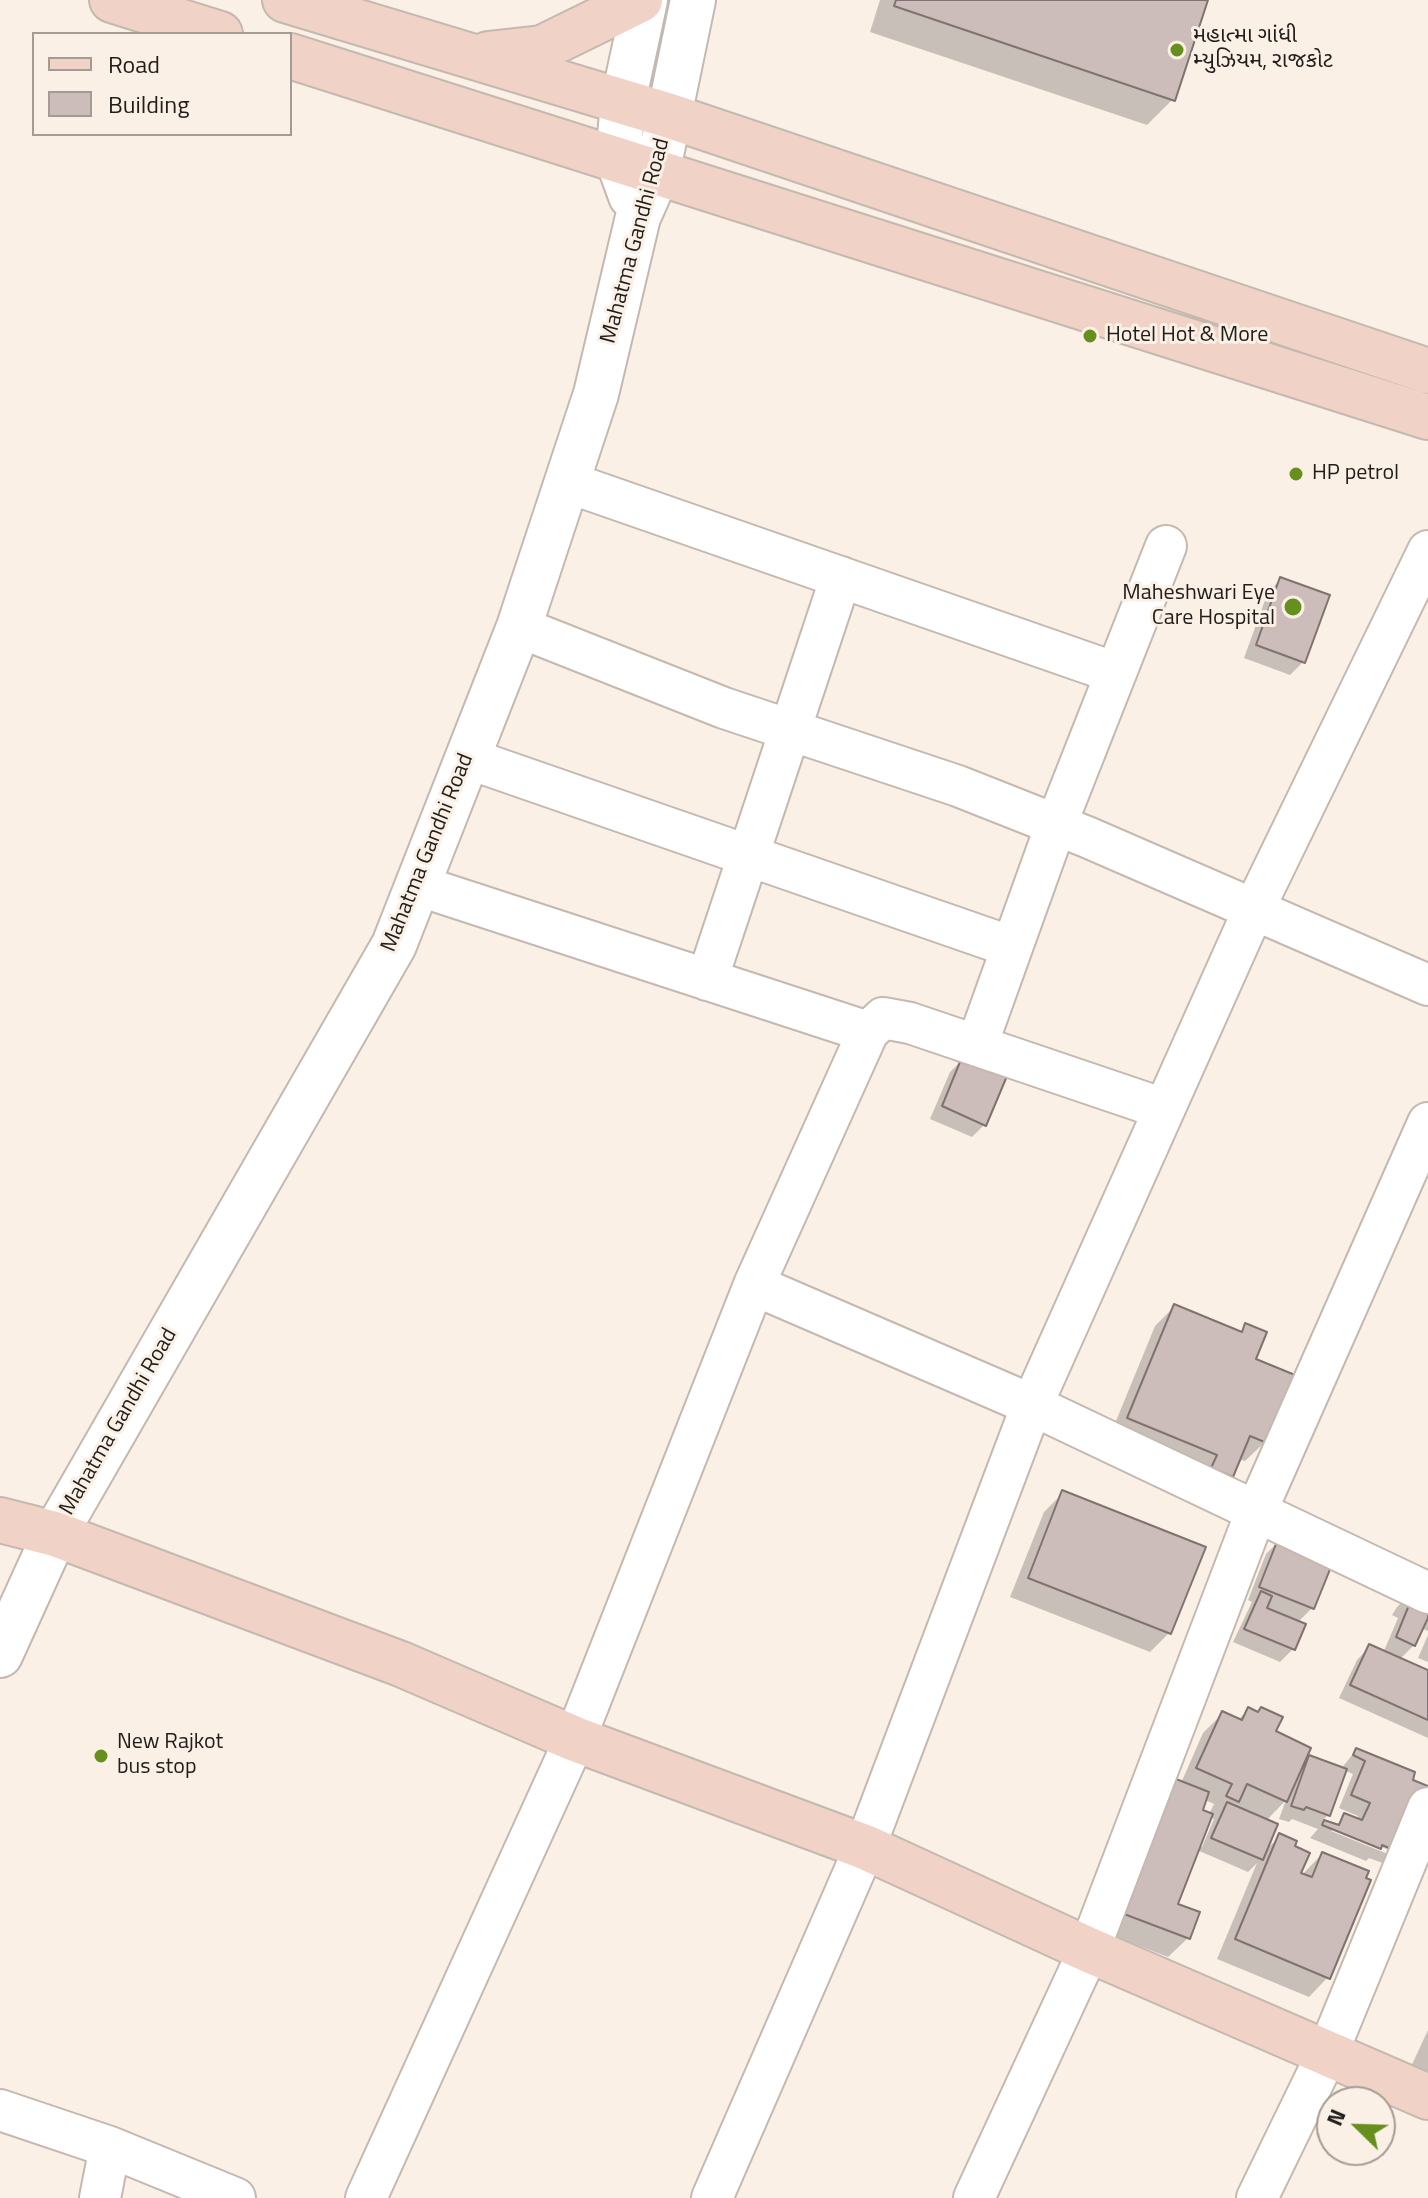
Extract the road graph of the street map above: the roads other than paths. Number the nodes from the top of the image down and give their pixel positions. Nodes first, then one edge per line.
1 (112, 0) edge
2 (285, 0) edge
3 (643, 0) edge
4 (693, 0) edge
5 (214, 32) edge
6 (474, 56) junction
7 (292, 57) edge
8 (623, 102) junction
9 (670, 116) junction
10 (638, 167) junction
11 (1428, 371) edge
12 (1428, 417) edge
13 (567, 482) junction
14 (1166, 546) dead end
15 (1428, 551) edge
16 (841, 577) junction
17 (519, 627) junction
18 (1116, 673) junction
19 (790, 730) junction
20 (467, 758) junction
21 (1056, 825) junction
22 (749, 856) junction
23 (417, 885) junction
24 (1254, 909) junction
25 (1012, 947) junction
26 (707, 980) junction
27 (1428, 985) edge
28 (868, 1032) junction
29 (977, 1045) junction
30 (1164, 1109) junction
31 (1428, 1123) edge
32 (754, 1285) junction
33 (1032, 1405) junction
34 (1256, 1512) junction
35 (0, 1520) edge
36 (55, 1534) junction
37 (1428, 1593) edge
38 (0, 1655) edge
39 (575, 1739) junction
40 (1428, 1808) edge
41 (865, 1847) junction
42 (1089, 1950) junction
43 (1328, 2052) junction
44 (1428, 2097) edge
45 (0, 2110) edge
46 (110, 2147) junction
47 (231, 2197) edge
48 (100, 2198) edge
49 (366, 2198) edge
50 (712, 2198) edge
51 (974, 2198) edge
52 (1257, 2198) edge

1 - 5 main road
2 - 6 main road
3 - 6 main road
3 - 8 street
4 - 9 street, Mahatma Gandhi Road
6 - 8 main road
7 - 10 main road
8 - 9 main road
8 - 10 street
9 - 10 street, Mahatma Gandhi Road
9 - 11 main road
10 - 12 main road
10 - 13 street, Mahatma Gandhi Road
13 - 16 street
13 - 17 street, Mahatma Gandhi Road
14 - 18 street
15 - 24 street
16 - 18 street
16 - 19 street
17 - 19 street
17 - 20 street, Mahatma Gandhi Road
18 - 21 street
19 - 21 street
19 - 22 street
20 - 22 street
20 - 23 street, Mahatma Gandhi Road
21 - 24 street
21 - 25 street
22 - 25 street
22 - 26 street
23 - 26 street
23 - 36 street, Mahatma Gandhi Road
24 - 27 street
24 - 30 street
25 - 29 street
26 - 28 street
28 - 29 street
28 - 32 street
29 - 30 street
30 - 33 street
31 - 34 street
32 - 33 street
32 - 39 street
33 - 34 street
33 - 41 street
34 - 37 street
34 - 42 street
35 - 36 main road
36 - 38 street, Mahatma Gandhi Road
36 - 39 main road
39 - 41 main road
39 - 49 street
40 - 43 street
41 - 42 main road
41 - 50 street
42 - 43 main road
42 - 51 street
43 - 44 main road
43 - 52 street
45 - 46 street
46 - 47 street
46 - 48 street

